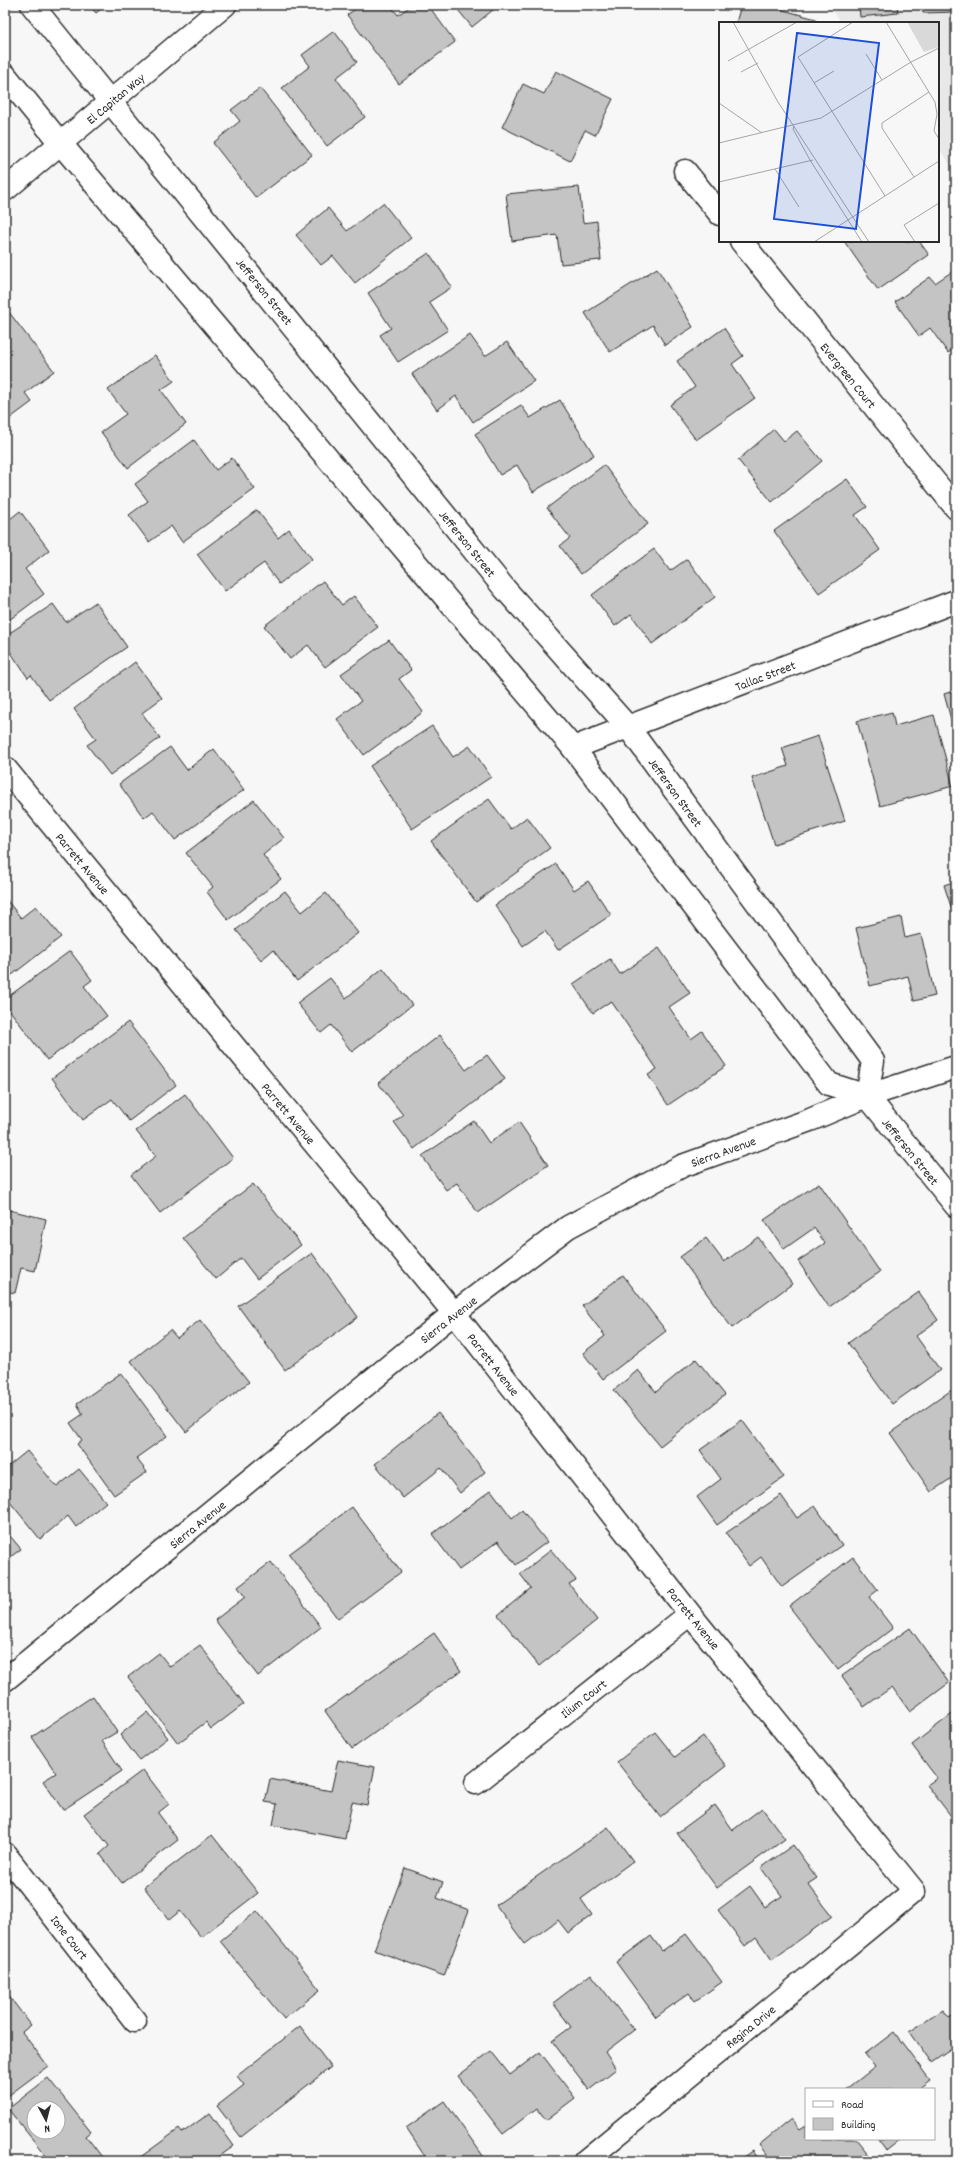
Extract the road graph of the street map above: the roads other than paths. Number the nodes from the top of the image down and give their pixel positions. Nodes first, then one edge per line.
1 (32, 5) edge
2 (225, 5) edge
3 (5, 75) edge
4 (111, 101) junction
5 (61, 144) junction
6 (685, 171) dead end
7 (5, 190) edge
8 (719, 213) edge
9 (742, 242) edge
10 (956, 508) edge
11 (956, 601) edge
12 (628, 727) junction
13 (574, 748) junction
14 (5, 768) edge
15 (956, 1067) edge
16 (867, 1096) junction
17 (956, 1206) edge
18 (454, 1313) junction
19 (690, 1614) junction
20 (5, 1680) edge
21 (476, 1783) dead end
22 (5, 1854) edge
23 (914, 1891) joint
24 (135, 2021) dead end
25 (585, 2161) edge

1 - 4 street, Jefferson Street
2 - 4 street, El Capitan Way
3 - 5 street
4 - 5 street, El Capitan Way
4 - 12 street, Jefferson Street
5 - 7 street, El Capitan Way
5 - 13 street
6 - 8 street
9 - 10 street, Evergreen Court
11 - 12 street, Tallac Street
12 - 13 street, Tallac Street
12 - 16 street, Jefferson Street
13 - 16 street
14 - 18 street, Parrett Avenue
15 - 16 street, Sierra Avenue
16 - 17 street, Jefferson Street
16 - 18 street, Sierra Avenue
18 - 19 street, Parrett Avenue
18 - 20 street, Sierra Avenue
19 - 21 street, Ilium Court
19 - 23 street, Parrett Avenue
22 - 24 street, Ione Court
23 - 25 street, Regina Drive

